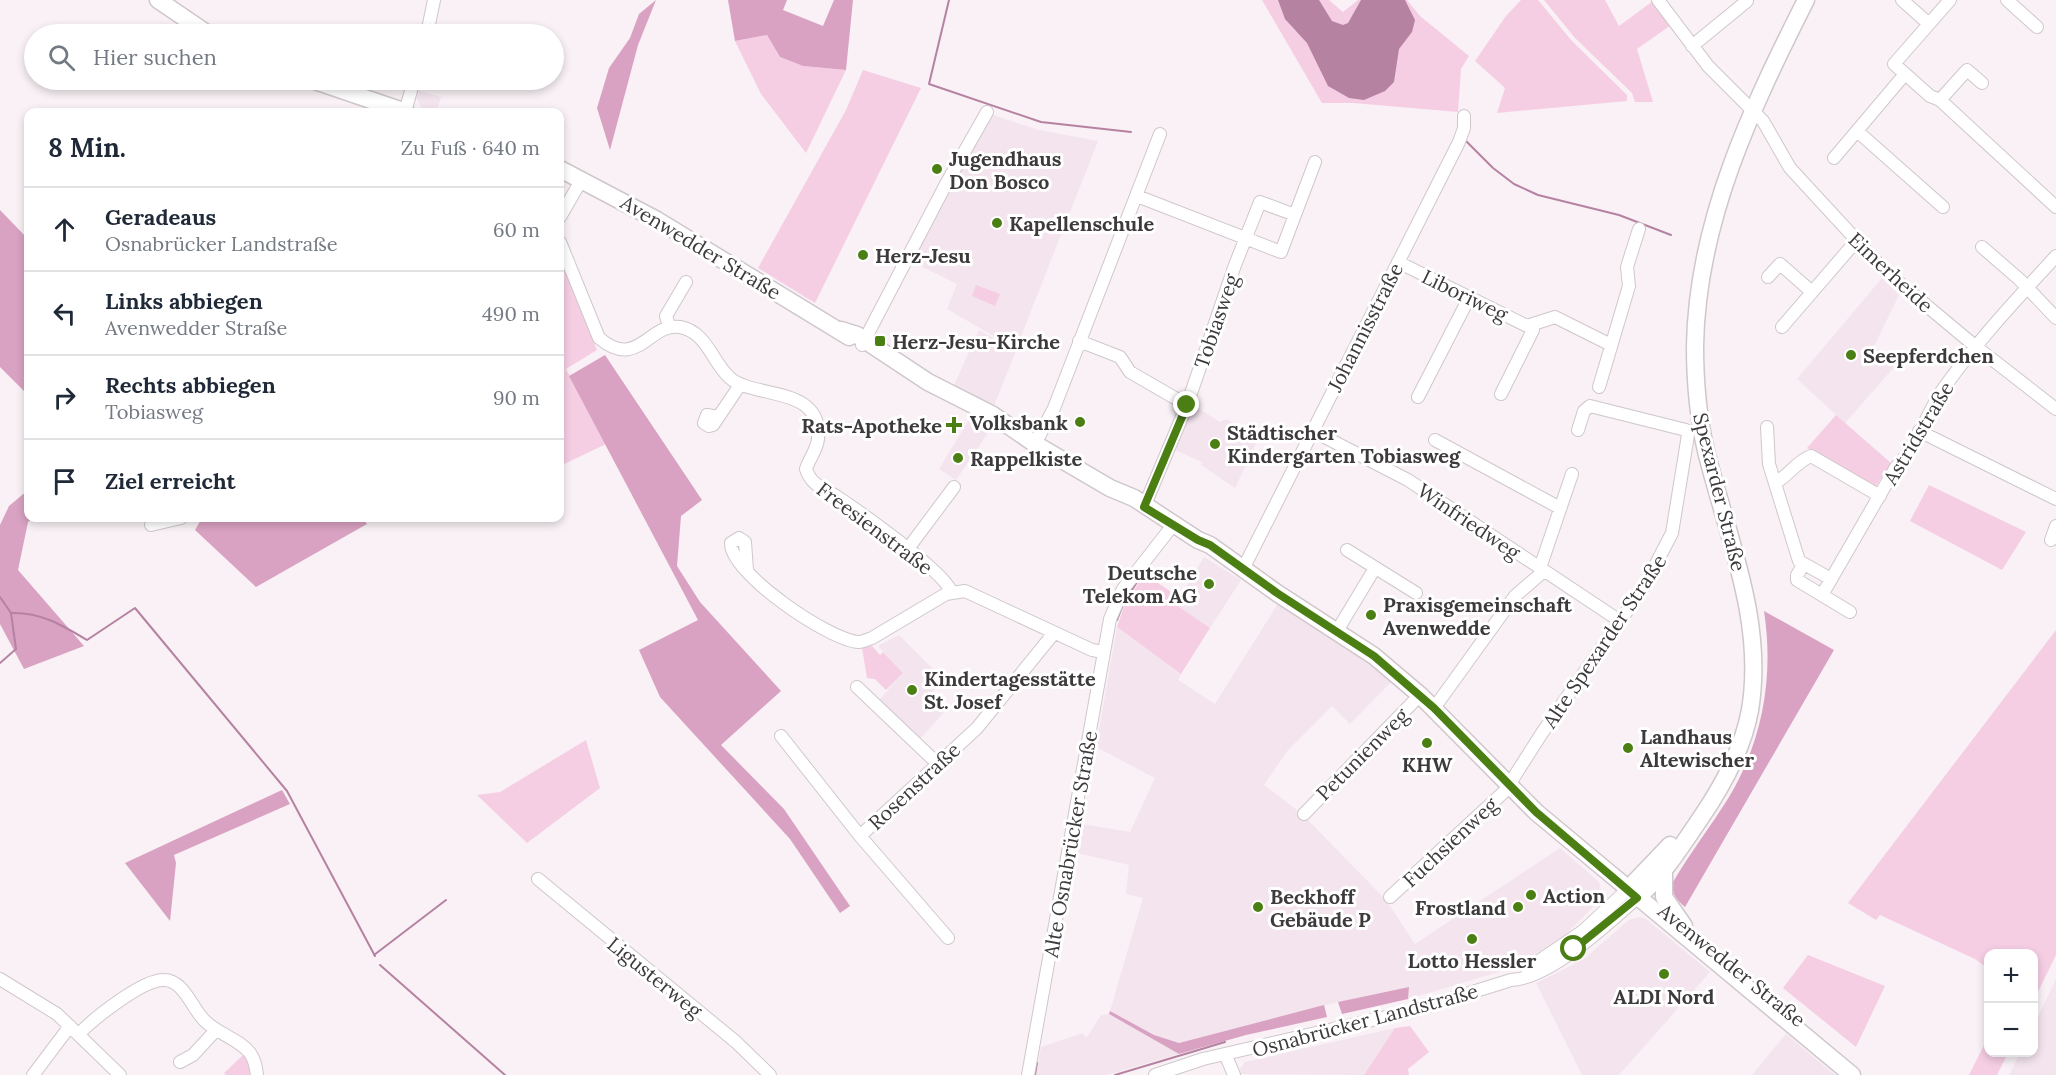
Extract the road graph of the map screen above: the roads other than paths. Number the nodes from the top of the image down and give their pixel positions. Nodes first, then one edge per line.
1 (158, 0) edge
2 (434, 0) edge
3 (1658, 0) edge
4 (1806, 0) edge
5 (1902, 0) edge
6 (1950, 0) edge
7 (2007, 0) edge
8 (1747, 2) dead end
9 (193, 24) edge
10 (430, 24) edge
11 (1929, 24) junction
12 (2037, 27) dead end
13 (1692, 46) junction
14 (1905, 74) junction
15 (1982, 83) dead end
16 (341, 90) edge
17 (411, 90) edge
18 (1940, 100) junction
19 (393, 108) edge
20 (406, 108) edge
21 (1753, 110) junction
22 (987, 112) dead end
23 (1464, 116) dead end
24 (1857, 131) junction
25 (1160, 134) dead end
26 (1834, 158) dead end
27 (1315, 162) dead end
28 (564, 171) edge
29 (582, 179) junction
30 (1137, 196) junction
31 (1943, 207) dead end
32 (2056, 207) edge
33 (564, 209) edge
34 (1295, 216) junction
35 (1639, 229) dead end
36 (1246, 238) junction
37 (1857, 240) junction
38 (1982, 247) dead end
39 (564, 252) edge
40 (2056, 255) edge
41 (1398, 262) junction
42 (1768, 277) dead end
43 (686, 282) dead end
44 (2026, 289) junction
45 (1812, 292) junction
46 (1469, 298) junction
47 (2056, 318) edge
48 (669, 326) junction
49 (1532, 326) junction
50 (1782, 327) dead end
51 (1079, 341) junction
52 (868, 345) junction
53 (1611, 345) junction
54 (1975, 346) junction
55 (740, 386) junction
56 (1599, 387) dead end
57 (1501, 394) dead end
58 (1418, 397) dead end
59 (1187, 405) junction
60 (2056, 409) edge
61 (718, 417) dead end
62 (1767, 427) dead end
63 (1578, 430) dead end
64 (1312, 431) junction
65 (1919, 431) junction
66 (1029, 440) junction
67 (1435, 440) dead end
68 (1572, 474) dead end
69 (1775, 483) junction
70 (954, 487) dead end
71 (1880, 496) junction
72 (2056, 499) edge
73 (1143, 507) junction
74 (1560, 508) junction
75 (164, 522) edge
76 (151, 525) dead end
77 (1173, 525) junction
78 (2056, 526) edge
79 (2051, 540) dead end
80 (907, 550) junction
81 (1347, 550) dead end
82 (1804, 564) junction
83 (1375, 568) junction
84 (1243, 569) junction
85 (747, 570) dead end
86 (1542, 570) junction
87 (1831, 579) junction
88 (1265, 583) junction
89 (951, 591) junction
90 (1416, 593) dead end
91 (1822, 595) junction
92 (1850, 612) dead end
93 (1620, 621) junction
94 (1340, 626) junction
95 (1054, 633) junction
96 (1104, 652) junction
97 (1751, 680) junction
98 (857, 687) dead end
99 (1420, 695) junction
100 (1437, 704) junction
101 (781, 736) dead end
102 (938, 764) junction
103 (1510, 782) junction
104 (1304, 814) dead end
105 (860, 836) junction
106 (1664, 870) junction
107 (538, 879) dead end
108 (1635, 891) junction
109 (1390, 897) dead end
110 (1684, 926) junction
111 (948, 938) dead end
112 (0, 979) edge
113 (74, 1030) junction
114 (216, 1030) junction
115 (1221, 1057) junction
116 (180, 1062) dead end
117 (33, 1075) edge
118 (120, 1075) edge
119 (257, 1075) edge
120 (770, 1075) edge
121 (1028, 1075) edge
122 (1155, 1075) edge
123 (1234, 1075) edge
124 (1852, 1075) edge
125 (1865, 1075) edge

1 - 9 main road
2 - 10 street
3 - 13 street, Eimerheide
4 - 21 main road, Spexarder Straße
5 - 11 street
6 - 11 street
7 - 12 street
8 - 13 street
11 - 14 street
13 - 21 street, Eimerheide
14 - 18 street
14 - 24 street
15 - 18 street
16 - 19 main road
17 - 20 street
18 - 32 street
21 - 37 street, Eimerheide
21 - 97 main road, Spexarder Straße
22 - 52 street
23 - 41 street, Johannisstraße
24 - 26 street
24 - 31 street
25 - 30 street
27 - 34 street
28 - 29 main road, Avenwedder Straße
29 - 33 street
29 - 52 main road, Avenwedder Straße
30 - 36 street
30 - 51 street
34 - 36 street
34 - 36 street, Tobiasweg
35 - 53 street
36 - 59 street, Tobiasweg
37 - 45 street
37 - 54 street, Eimerheide
38 - 44 street
39 - 48 street
40 - 44 street, Astridstraße
41 - 46 street, Liboriweg
41 - 64 street, Johannisstraße
42 - 45 street
43 - 48 street
44 - 47 street
44 - 54 street, Astridstraße
45 - 50 street
46 - 49 street, Liboriweg
46 - 58 street
48 - 55 street
49 - 53 street, Liboriweg
49 - 57 street, Liboriweg
51 - 59 street
51 - 66 street
52 - 66 main road, Avenwedder Straße
53 - 56 street
54 - 60 street, Eimerheide
54 - 65 street, Astridstraße
55 - 61 street
55 - 80 street, Freesienstraße
59 - 73 street, Tobiasweg
62 - 69 street
63 - 93 street, Alte Spexarder Straße
64 - 84 street, Johannisstraße
64 - 86 street, Winfriedweg
65 - 71 street, Astridstraße
65 - 72 street
66 - 73 main road, Avenwedder Straße
67 - 74 street
68 - 74 street
69 - 71 street, Astridstraße
69 - 82 street
70 - 80 street
71 - 87 street, Astridstraße
73 - 77 main road, Avenwedder Straße
74 - 86 street
75 - 76 street
77 - 84 main road, Avenwedder Straße
77 - 96 street, Alte Osnabrücker Straße
78 - 79 street
80 - 89 street, Freesienstraße
81 - 83 street
82 - 87 street
82 - 91 street
83 - 90 street
83 - 94 street
84 - 88 main road, Avenwedder Straße
85 - 89 street
86 - 93 street, Winfriedweg
86 - 100 street
87 - 91 street, Astridstraße
88 - 94 main road, Avenwedder Straße
88 - 99 main road, Avenwedder Straße
89 - 95 street
91 - 92 street
93 - 103 street, Alte Spexarder Straße
94 - 100 main road, Avenwedder Straße
95 - 96 street
95 - 102 street, Rosenstraße
96 - 121 street, Alte Osnabrücker Straße
97 - 106 main road, Spexarder Straße
97 - 108 main road, Spexarder Straße
98 - 102 street
99 - 103 main road, Avenwedder Straße
99 - 104 street, Petunienweg
100 - 103 main road, Avenwedder Straße
101 - 105 street
102 - 105 street, Rosenstraße
103 - 108 main road, Avenwedder Straße
103 - 109 street, Fuchsienweg
105 - 111 street, Rosenstraße
106 - 108 main road, Spexarder Straße
106 - 110 main road
107 - 120 street, Ligusterweg
108 - 110 main road, Avenwedder Straße
108 - 115 street, Osnabrücker Landstraße
108 - 124 main road, Avenwedder Straße
110 - 125 main road, Avenwedder Straße
112 - 113 street
113 - 114 street
113 - 117 street
113 - 118 street
114 - 116 street
114 - 119 street
115 - 122 street, Osnabrücker Landstraße
115 - 123 street

